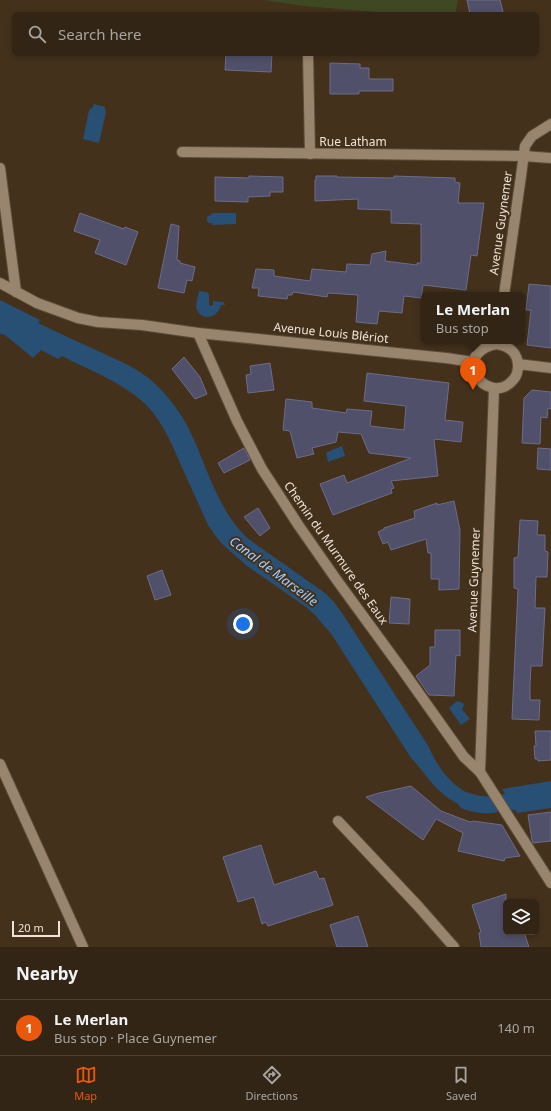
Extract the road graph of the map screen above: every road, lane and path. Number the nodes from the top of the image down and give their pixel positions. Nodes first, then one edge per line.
1 (308, 56) edge
2 (551, 124) edge
3 (182, 152) dead end
4 (310, 154) junction
5 (523, 156) junction
6 (551, 158) edge
7 (0, 168) edge
8 (0, 283) edge
9 (16, 292) junction
10 (504, 292) edge
11 (198, 333) junction
12 (494, 344) edge
13 (500, 344) edge
14 (473, 362) junction
15 (518, 364) junction
16 (551, 368) edge
17 (494, 389) junction
18 (0, 764) edge
19 (480, 772) junction
20 (338, 821) dead end
21 (551, 883) edge
22 (83, 947) edge
23 (454, 947) edge

1 - 4 street
2 - 5 street, Avenue Guynemer
3 - 4 street, Rue Latham
4 - 5 street, Rue Latham
5 - 6 street, Rue Latham
5 - 10 street, Avenue Guynemer
7 - 9 street
8 - 9 street, Avenue Louis Blériot
9 - 11 street, Avenue Louis Blériot
11 - 14 street, Avenue Louis Blériot
11 - 19 street, Chemin du Murmure des Eaux
12 - 14 street
13 - 15 street
14 - 17 street
15 - 16 street
15 - 17 street
17 - 19 street, Avenue Guynemer
18 - 22 street
19 - 21 street, Chemin du Murmure des Eaux
20 - 23 street

